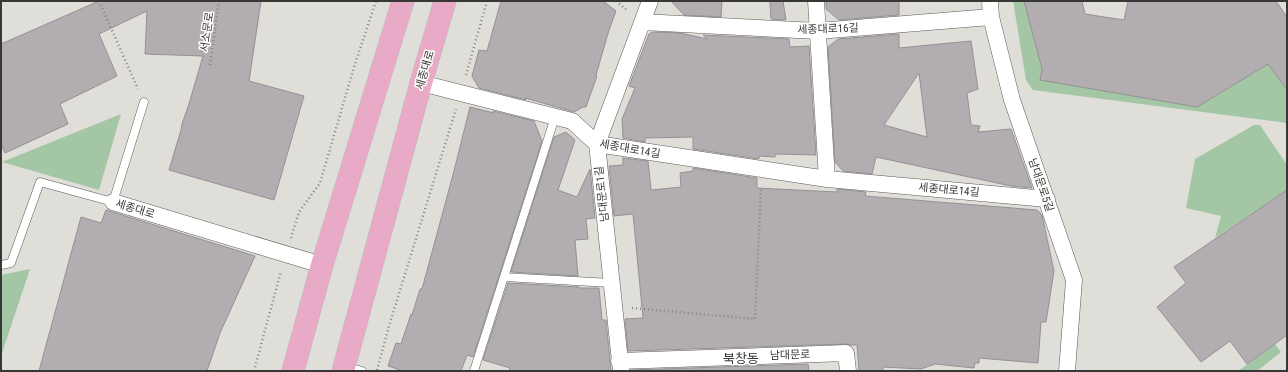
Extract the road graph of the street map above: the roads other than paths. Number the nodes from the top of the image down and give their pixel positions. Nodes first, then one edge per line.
1 (403, 1) edge
2 (445, 1) edge
3 (650, 1) edge
4 (816, 1) edge
5 (990, 1) edge
6 (991, 17) junction
7 (642, 22) junction
8 (818, 31) junction
9 (421, 83) junction
10 (144, 102) road end
11 (555, 117) junction
12 (597, 144) junction
13 (827, 179) junction
14 (1047, 199) junction
15 (113, 202) junction
16 (1, 265) edge
17 (322, 265) junction
18 (504, 277) junction
19 (611, 283) junction
20 (620, 366) edge
21 (350, 369) edge
22 (293, 371) edge
23 (474, 371) edge
24 (848, 371) edge
25 (1067, 371) edge

1 - 17 main road
2 - 9 main road, 세종대로
3 - 7 street, 남대문로1길
4 - 8 street
5 - 6 street, 남대문로5길
6 - 8 street, 세종대로16길
6 - 14 street, 남대문로5길
7 - 8 street, 세종대로16길
7 - 12 street, 남대문로1길
8 - 13 street
9 - 11 street, 세종대로14길
9 - 21 main road, 세종대로
10 - 15 lane
11 - 12 street, 세종대로14길
11 - 18 lane
12 - 13 street, 세종대로14길
12 - 19 street, 남대문로1길
13 - 14 street, 세종대로14길
14 - 25 street, 남대문로5길
15 - 16 lane, 세종대로
15 - 17 street, 세종대로
17 - 22 main road
18 - 19 lane
18 - 23 lane
19 - 20 street, 남대문로1길
20 - 24 street, 남대문로

